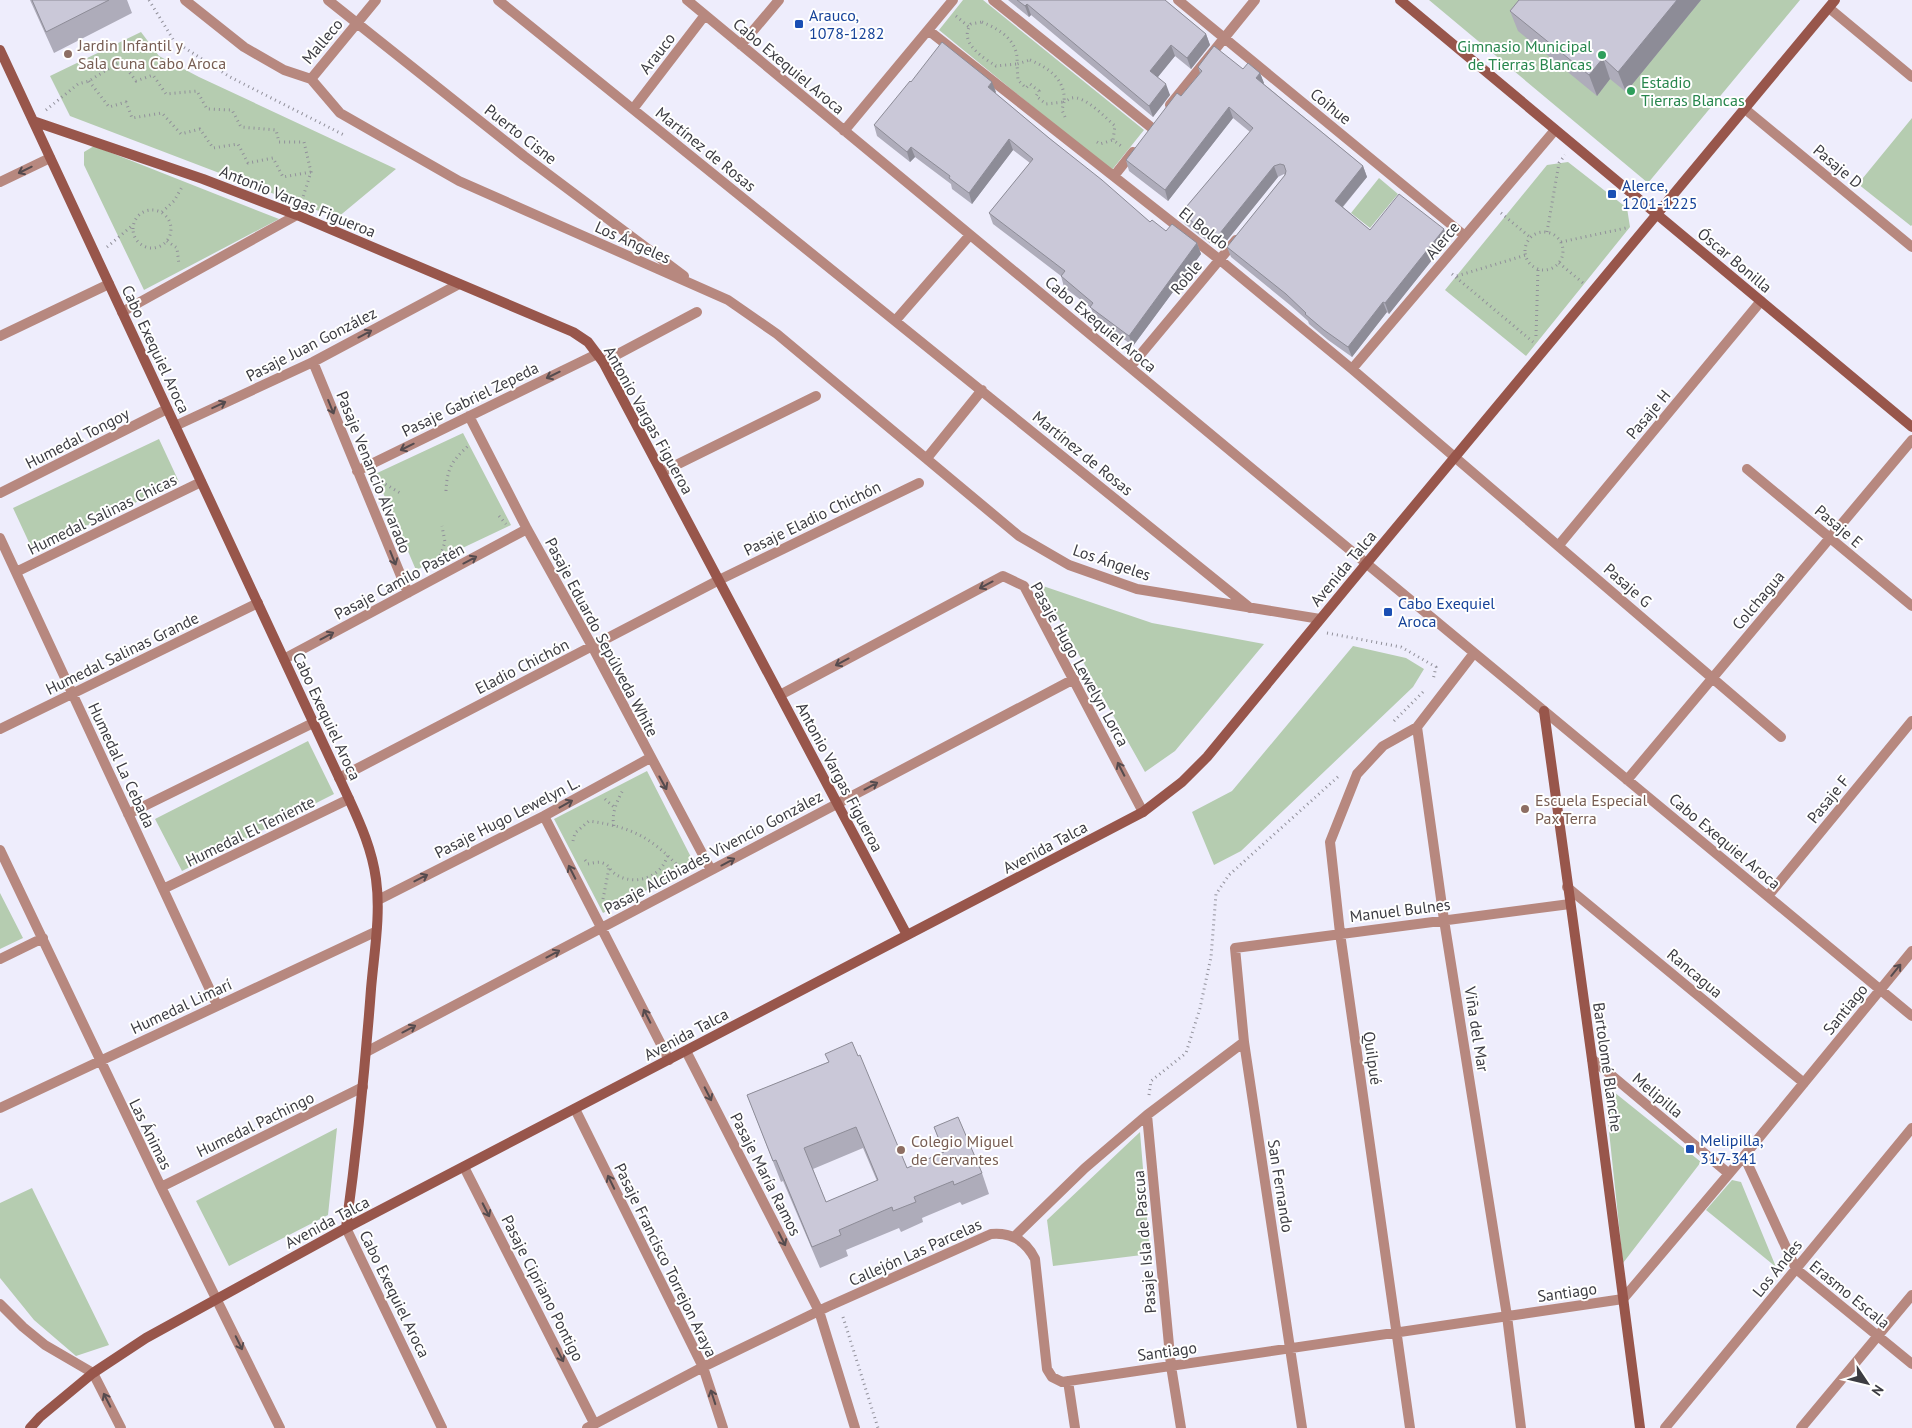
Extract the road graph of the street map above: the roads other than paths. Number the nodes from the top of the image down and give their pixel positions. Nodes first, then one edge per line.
1 (185, 0) edge
2 (328, 0) edge
3 (376, 0) edge
4 (498, 0) edge
5 (687, 0) edge
6 (779, 0) edge
7 (953, 0) edge
8 (993, 0) edge
9 (1178, 0) edge
10 (1255, 0) edge
11 (1400, 0) edge
12 (1832, 4) edge
13 (705, 15) junction
14 (356, 24) junction
15 (928, 30) junction
16 (1224, 38) junction
17 (741, 45) junction
18 (0, 50) edge
19 (1912, 77) edge
20 (311, 79) junction
21 (633, 109) junction
22 (1745, 109) junction
23 (33, 121) junction
24 (1153, 127) junction
25 (1555, 130) junction
26 (844, 131) junction
27 (50, 158) junction
28 (1114, 176) junction
29 (0, 182) edge
30 (1657, 214) junction
31 (297, 215) junction
32 (1243, 231) edge
33 (970, 235) junction
34 (1466, 236) junction
35 (1912, 247) edge
36 (1220, 260) junction
37 (109, 284) junction
38 (459, 284) junction
39 (699, 287) junction
40 (1761, 301) junction
41 (122, 312) junction
42 (697, 312) dead end
43 (895, 321) junction
44 (0, 336) edge
45 (600, 358) junction
46 (313, 362) junction
47 (1130, 367) junction
48 (1352, 369) junction
49 (982, 390) junction
50 (816, 396) dead end
51 (167, 409) junction
52 (469, 416) junction
53 (175, 426) junction
54 (1912, 427) edge
55 (1912, 440) edge
56 (1455, 456) junction
57 (927, 458) junction
58 (1747, 469) dead end
59 (360, 470) junction
60 (662, 472) junction
61 (201, 482) junction
62 (918, 483) dead end
63 (0, 493) edge
64 (527, 529) junction
65 (0, 538) edge
66 (1830, 538) junction
67 (1559, 546) junction
68 (1366, 564) junction
69 (16, 572) junction
70 (719, 580) junction
71 (408, 593) junction
72 (258, 603) junction
73 (1912, 606) edge
74 (1252, 609) junction
75 (1320, 619) junction
76 (592, 646) junction
77 (1474, 653) junction
78 (284, 659) junction
79 (1712, 678) junction
80 (1074, 679) junction
81 (72, 694) junction
82 (780, 695) junction
83 (1544, 711) junction
84 (1912, 721) edge
85 (314, 723) junction
86 (1417, 727) junction
87 (0, 729) edge
88 (1781, 737) dead end
89 (650, 758) junction
90 (339, 778) junction
91 (1627, 780) junction
92 (349, 799) junction
93 (838, 804) junction
94 (1143, 812) junction
95 (128, 814) junction
96 (544, 816) junction
97 (0, 850) edge
98 (4, 870) edge
99 (711, 870) junction
100 (1567, 887) junction
101 (163, 889) junction
102 (1768, 896) junction
103 (378, 900) junction
104 (1570, 904) junction
105 (1444, 920) junction
106 (600, 925) junction
107 (375, 932) junction
108 (1340, 933) junction
109 (907, 935) junction
110 (43, 938) junction
111 (1235, 948) joint
112 (1912, 951) edge
113 (0, 959) edge
114 (1880, 990) junction
115 (217, 1005) junction
116 (1912, 1016) edge
117 (1244, 1042) junction
118 (686, 1051) junction
119 (366, 1052) junction
120 (1592, 1059) junction
121 (669, 1060) junction
122 (100, 1061) junction
123 (1804, 1083) junction
124 (363, 1087) junction
125 (0, 1108) edge
126 (575, 1109) junction
127 (1148, 1115) junction
128 (1912, 1128) edge
129 (1744, 1156) junction
130 (464, 1167) junction
131 (1728, 1173) junction
132 (161, 1187) junction
133 (346, 1228) junction
134 (1015, 1236) junction
135 (1796, 1269) junction
136 (1912, 1295) edge
137 (218, 1299) junction
138 (1623, 1299) junction
139 (0, 1304) edge
140 (819, 1311) junction
141 (1507, 1316) junction
142 (1396, 1333) junction
143 (1878, 1336) junction
144 (1291, 1348) junction
145 (1912, 1364) edge
146 (1171, 1366) junction
147 (703, 1367) junction
148 (93, 1373) junction
149 (1068, 1381) junction
150 (591, 1426) edge
151 (30, 1428) edge
152 (121, 1428) edge
153 (280, 1428) edge
154 (442, 1428) edge
155 (723, 1428) edge
156 (855, 1428) edge
157 (1074, 1428) edge
158 (1181, 1428) edge
159 (1302, 1428) edge
160 (1410, 1428) edge
161 (1521, 1428) edge
162 (1640, 1428) edge
163 (1666, 1428) edge
164 (1801, 1428) edge

1 - 20 street
2 - 14 street, Puerto Cisne
3 - 14 street, Malleco
4 - 21 street, Martínez de Rosas
5 - 13 street, Cabo Exequiel Aroca
6 - 17 street
7 - 15 street
8 - 24 street
9 - 16 street, Coihue
10 - 16 street
11 - 25 street, Óscar Bonilla
12 - 19 street
12 - 22 street, Avenida Talca
13 - 17 street, Cabo Exequiel Aroca
13 - 21 street, Arauco
14 - 20 street, Malleco
14 - 39 street, Puerto Cisne
15 - 26 street
15 - 28 street, El Boldo
16 - 24 street
16 - 34 street, Coihue
17 - 26 street, Cabo Exequiel Aroca
18 - 23 street, Cabo Exequiel Aroca
20 - 39 street, Los Ángeles
21 - 43 street, Martínez de Rosas
22 - 30 street, Avenida Talca
22 - 35 street, Pasaje D
23 - 27 street, Cabo Exequiel Aroca
23 - 31 street, Antonio Vargas Figueroa
24 - 28 street
25 - 30 street, Óscar Bonilla
25 - 34 street, Alerce
26 - 33 street, Cabo Exequiel Aroca
27 -> 29 street
27 - 37 street, Cabo Exequiel Aroca
28 - 36 street, El Boldo
30 - 40 street, Óscar Bonilla
30 - 56 street, Avenida Talca
31 - 38 street, Antonio Vargas Figueroa
31 - 41 street
32 - 36 street, Roble
33 - 43 street
33 - 47 street, Cabo Exequiel Aroca
34 - 48 street, Alerce
36 - 47 street, Roble
36 - 48 street, El Boldo
37 - 41 street, Cabo Exequiel Aroca
37 - 44 street
38 - 45 street, Antonio Vargas Figueroa
46 -> 38 street, Pasaje Juan González
39 - 57 street, Los Ángeles
40 - 54 street, Óscar Bonilla
40 - 67 street, Pasaje H
41 - 51 street, Cabo Exequiel Aroca
42 - 45 street, Pasaje Gabriel Zepeda
43 - 49 street, Martínez de Rosas
45 -> 52 street, Pasaje Gabriel Zepeda
45 - 60 street, Antonio Vargas Figueroa
53 -> 46 street, Pasaje Juan González
46 -> 59 street, Pasaje Venancio Alvarado
47 - 68 street, Cabo Exequiel Aroca
48 - 56 street, El Boldo
49 - 57 street
49 - 74 street, Martínez de Rosas
50 - 60 street
51 - 53 street, Cabo Exequiel Aroca
51 - 63 street, Humedal Tongoy
52 -> 59 street, Pasaje Gabriel Zepeda
52 - 64 street, Pasaje Eduardo Sepúlveda White
53 - 61 street, Cabo Exequiel Aroca
55 - 66 street, Colchagua
56 - 67 street, Pasaje G
56 - 68 street, Avenida Talca
57 - 74 street, Los Ángeles
58 - 66 street, Pasaje E
59 -> 71 street, Pasaje Venancio Alvarado
60 - 70 street, Antonio Vargas Figueroa
61 - 69 street, Humedal Salinas Chicas
61 - 72 street, Cabo Exequiel Aroca
62 - 70 street, Pasaje Eladio Chichón
71 -> 64 street, Pasaje Camilo Pastén
64 - 76 street, Pasaje Eduardo Sepúlveda White
65 - 69 street, Humedal La Cebada
66 - 73 street, Pasaje E
66 - 79 street, Colchagua
67 - 79 street, Pasaje G
68 - 75 street, Avenida Talca
68 - 77 street, Cabo Exequiel Aroca
69 - 81 street, Humedal La Cebada
70 - 76 street, Eladio Chichón
70 - 82 street, Antonio Vargas Figueroa
78 -> 71 street, Pasaje Camilo Pastén
72 - 78 street, Cabo Exequiel Aroca
72 - 81 street, Humedal Salinas Grande
74 - 75 street, Los Ángeles
75 - 94 street, Avenida Talca
76 - 89 street, Pasaje Eduardo Sepúlveda White
76 - 90 street, Eladio Chichón
77 - 83 street, Cabo Exequiel Aroca
77 - 86 street
78 - 85 street, Cabo Exequiel Aroca
79 - 88 street, Pasaje G
79 - 91 street, Colchagua
80 -> 82 street, Pasaje Hugo Lewelyn Lorca
93 -> 80 street, Pasaje Alcibiades Vivencio González
94 -> 80 street, Pasaje Hugo Lewelyn Lorca
81 - 87 street, Humedal Salinas Grande
81 - 95 street, Humedal La Cebada
82 - 93 street, Antonio Vargas Figueroa
83 - 91 street, Cabo Exequiel Aroca
83 - 100 street, Bartolomé Blanche
84 - 102 street, Pasaje F
85 - 90 street, Cabo Exequiel Aroca
85 - 95 street
86 - 105 street, Viña del Mar
86 - 108 street, Quilpué
96 -> 89 street, Pasaje Hugo Lewelyn L.
89 -> 99 street, Pasaje Eduardo Sepúlveda White
90 - 92 street, Cabo Exequiel Aroca
91 - 102 street, Cabo Exequiel Aroca
92 - 101 street, Humedal El Teniente
92 - 103 street, Cabo Exequiel Aroca
99 -> 93 street, Pasaje Alcibiades Vivencio González
93 - 109 street, Antonio Vargas Figueroa
94 - 109 street, Avenida Talca
95 - 101 street, Humedal La Cebada
103 -> 96 street, Pasaje Hugo Lewelyn L.
106 -> 96 street
97 - 98 street, Las Ánimas
98 - 110 street, Las Ánimas
99 - 106 street, Pasaje Alcibiades Vivencio González
100 - 104 street, Bartolomé Blanche
100 - 123 street, Rancagua
101 - 115 street, Humedal La Cebada
102 - 114 street, Cabo Exequiel Aroca
103 - 107 street, Cabo Exequiel Aroca
104 - 105 street, Manuel Bulnes
104 - 120 street, Bartolomé Blanche
105 - 108 street, Manuel Bulnes
105 - 141 street, Viña del Mar
119 -> 106 street, Pasaje Alcibiades Vivencio González
121 -> 106 street
107 - 115 street, Humedal Limarí
107 - 119 street, Cabo Exequiel Aroca
108 - 111 street, Manuel Bulnes
108 - 142 street, Quilpué
109 - 118 street, Avenida Talca
110 - 113 street
110 - 122 street, Las Ánimas
111 - 117 street, San Fernando
114 -> 112 street, Santiago
114 - 116 street, Cabo Exequiel Aroca
114 - 123 street, Santiago
115 - 122 street, Humedal Limarí
117 - 127 street
117 - 144 street, San Fernando
118 - 121 street, Avenida Talca
118 -> 140 street, Pasaje María Ramos
119 - 124 street, Cabo Exequiel Aroca
120 - 131 street, Melipilla
120 - 138 street, Bartolomé Blanche
121 - 126 street, Avenida Talca
122 - 125 street, Humedal Limarí
122 - 132 street, Las Ánimas
123 - 129 street, Santiago
124 - 132 street, Humedal Pachingo
124 - 133 street, Cabo Exequiel Aroca
126 - 130 street, Avenida Talca
147 -> 126 street, Pasaje Francisco Torrejon Araya
127 - 134 street
127 - 146 street, Pasaje Isla de Pascua
128 - 135 street, Los Andes
129 - 131 street, Santiago
129 - 135 street, Erasmo Escala
130 - 133 street, Avenida Talca
130 -> 150 street, Pasaje Cipriano Pontigo
131 - 138 street, Santiago
132 - 137 street, Las Ánimas
133 - 137 street, Avenida Talca
133 - 154 street, Cabo Exequiel Aroca
134 - 140 street, Callejón Las Parcelas
134 - 149 street
135 - 143 street, Erasmo Escala
135 - 163 street, Los Andes
136 - 143 street
137 - 148 street, Avenida Talca
137 -> 153 street, Las Ánimas
138 - 141 street, Santiago
138 - 162 street, Bartolomé Blanche
139 - 148 street
140 - 147 street, Callejón Las Parcelas
140 - 156 street, Pasaje María Ramos
141 - 142 street, Santiago
141 - 161 street, Viña del Mar
142 - 144 street, Santiago
142 - 160 street, Quilpué
143 - 145 street, Erasmo Escala
143 - 164 street
144 - 146 street, Santiago
144 - 159 street, San Fernando
146 - 149 street, Santiago
146 - 158 street
147 - 150 street, Callejón Las Parcelas
155 -> 147 street, Pasaje Francisco Torrejon Araya
148 - 151 street, Avenida Talca
152 -> 148 street
149 - 157 street

